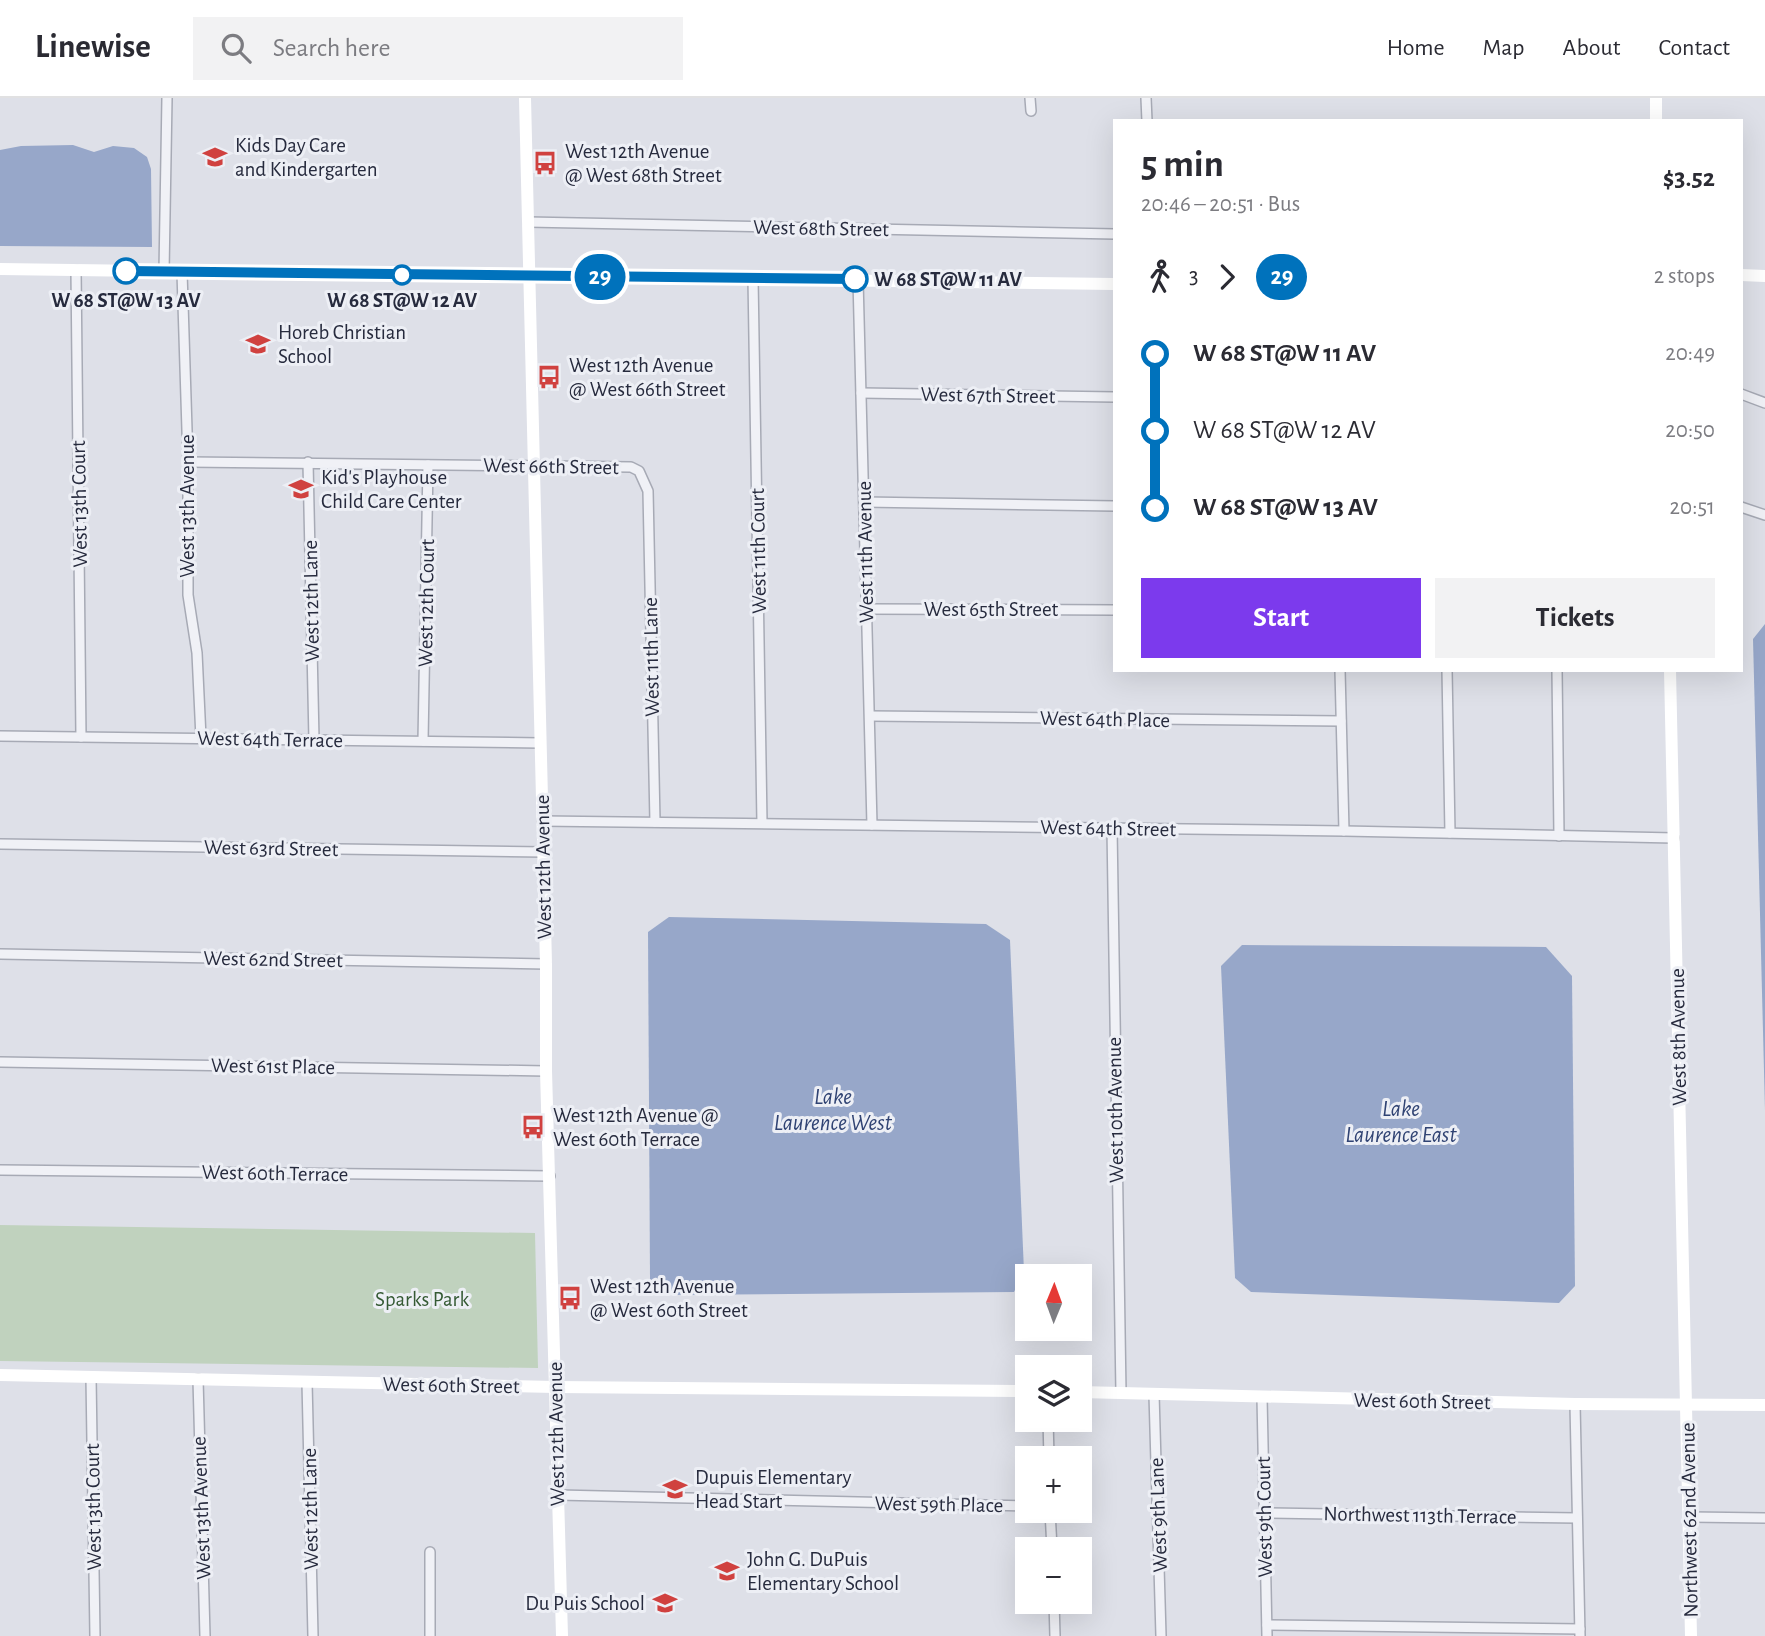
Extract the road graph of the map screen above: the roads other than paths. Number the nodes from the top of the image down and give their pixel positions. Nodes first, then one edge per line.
1 (167, 98) edge
2 (525, 98) edge
3 (1030, 98) edge
4 (1146, 98) edge
5 (1656, 98) edge
6 (1031, 111) dead end
7 (1147, 119) edge
8 (1656, 119) edge
9 (528, 222) junction
10 (1113, 234) edge
11 (0, 269) edge
12 (76, 270) junction
13 (164, 272) junction
14 (182, 272) junction
15 (529, 276) junction
16 (753, 278) junction
17 (858, 279) junction
18 (1113, 284) edge
19 (861, 393) junction
20 (1743, 395) edge
21 (1113, 397) edge
22 (1765, 403) edge
23 (188, 462) junction
24 (308, 463) junction
25 (428, 465) junction
26 (533, 466) junction
27 (648, 491) joint
28 (864, 502) junction
29 (1113, 506) edge
30 (1743, 508) edge
31 (1765, 515) edge
32 (867, 609) junction
33 (1113, 610) edge
34 (1340, 672) edge
35 (1447, 672) edge
36 (1557, 672) edge
37 (1670, 672) edge
38 (870, 716) junction
39 (1341, 721) junction
40 (0, 736) edge
41 (81, 737) junction
42 (201, 738) junction
43 (314, 740) junction
44 (424, 741) junction
45 (540, 743) junction
46 (542, 821) junction
47 (655, 822) junction
48 (762, 823) junction
49 (872, 825) junction
50 (1112, 828) junction
51 (1344, 831) junction
52 (1450, 833) junction
53 (1559, 836) junction
54 (1674, 838) junction
55 (0, 844) edge
56 (543, 852) junction
57 (0, 954) edge
58 (546, 964) junction
59 (0, 1062) edge
60 (546, 1070) junction
61 (0, 1170) edge
62 (550, 1176) junction
63 (0, 1375) edge
64 (91, 1377) junction
65 (198, 1379) junction
66 (307, 1382) junction
67 (555, 1387) junction
68 (1015, 1391) edge
69 (1092, 1392) edge
70 (1121, 1393) junction
71 (1154, 1394) junction
72 (1262, 1397) junction
73 (1575, 1404) junction
74 (1687, 1404) junction
75 (1765, 1405) edge
76 (558, 1495) junction
77 (1015, 1506) edge
78 (1264, 1513) junction
79 (1689, 1517) junction
80 (1577, 1518) junction
81 (1765, 1518) edge
82 (430, 1552) dead end
83 (1054, 1614) edge
84 (1267, 1625) junction
85 (1580, 1633) edge
86 (95, 1636) edge
87 (205, 1636) edge
88 (313, 1636) edge
89 (430, 1636) edge
90 (562, 1636) edge
91 (1055, 1636) edge
92 (1161, 1636) edge
93 (1267, 1636) edge
94 (1692, 1636) edge

1 - 13 street
2 - 9 street, West 12th Avenue
3 - 6 street
4 - 7 street
5 - 8 street
9 - 10 street, West 68th Street
9 - 15 street, West 12th Avenue
11 - 12 street
12 - 13 street
12 - 41 street, West 13th Court
13 - 14 street
14 - 15 street
14 - 23 street, West 13th Avenue
15 - 16 street
15 - 26 street, West 12th Avenue
16 - 17 street
16 - 48 street, West 11th Court
17 - 18 street
17 - 19 street, West 11th Avenue
19 - 21 street, West 67th Street
19 - 28 street, West 11th Avenue
20 - 22 street
23 - 24 street, West 66th Street
23 - 42 street, West 13th Avenue
24 - 25 street, West 66th Street
24 - 43 street, West 12th Lane
25 - 26 street, West 66th Street
25 - 44 street, West 12th Court
26 - 27 street, West 66th Street
26 - 45 street, West 12th Avenue
27 - 47 street, West 11th Lane
28 - 29 street
28 - 32 street, West 11th Avenue
30 - 31 street
32 - 33 street, West 65th Street
32 - 38 street, West 11th Avenue
34 - 39 street
35 - 52 street
36 - 53 street
37 - 54 street, West 8th Avenue
38 - 39 street, West 64th Place
38 - 49 street, West 11th Avenue
39 - 51 street
40 - 41 street, West 64th Terrace
41 - 42 street, West 64th Terrace
42 - 43 street, West 64th Terrace
43 - 44 street, West 64th Terrace
44 - 45 street, West 64th Terrace
45 - 46 street, West 12th Avenue
46 - 47 street, West 64th Street
46 - 56 street, West 12th Avenue
47 - 48 street, West 64th Street
48 - 49 street, West 64th Street
49 - 50 street, West 64th Street
50 - 51 street, West 64th Street
50 - 70 street, West 10th Avenue
51 - 52 street, West 64th Street
52 - 53 street, West 64th Street
53 - 54 street, West 64th Street
54 - 74 street, West 8th Avenue
55 - 56 street, West 63rd Street
56 - 58 street, West 12th Avenue
57 - 58 street, West 62nd Street
58 - 60 street, West 12th Avenue
59 - 60 street, West 61st Place
60 - 62 street, West 12th Avenue
61 - 62 street, West 60th Terrace
62 - 67 street, West 12th Avenue
63 - 64 street, West 60th Street
64 - 65 street, West 60th Street
64 - 86 street, West 13th Court
65 - 66 street, West 60th Street
65 - 87 street, West 13th Avenue
66 - 67 street, West 60th Street
66 - 88 street, West 12th Lane
67 - 68 street, West 60th Street
67 - 76 street, West 12th Avenue
69 - 70 street, West 60th Street
70 - 71 street, West 60th Street
71 - 72 street, West 60th Street
71 - 92 street, West 9th Lane
72 - 73 street, West 60th Street
72 - 78 street, West 9th Court
73 - 74 street, West 60th Street
73 - 80 street
74 - 75 street, West 60th Street
74 - 79 street, Northwest 62nd Avenue
76 - 77 street, West 59th Place
76 - 90 street, West 12th Avenue
78 - 80 street, Northwest 113th Terrace
78 - 84 street, West 9th Court
79 - 81 street
79 - 94 street, Northwest 62nd Avenue
80 - 85 street
82 - 89 street
83 - 91 street
84 - 85 street
84 - 93 street, West 9th Court

